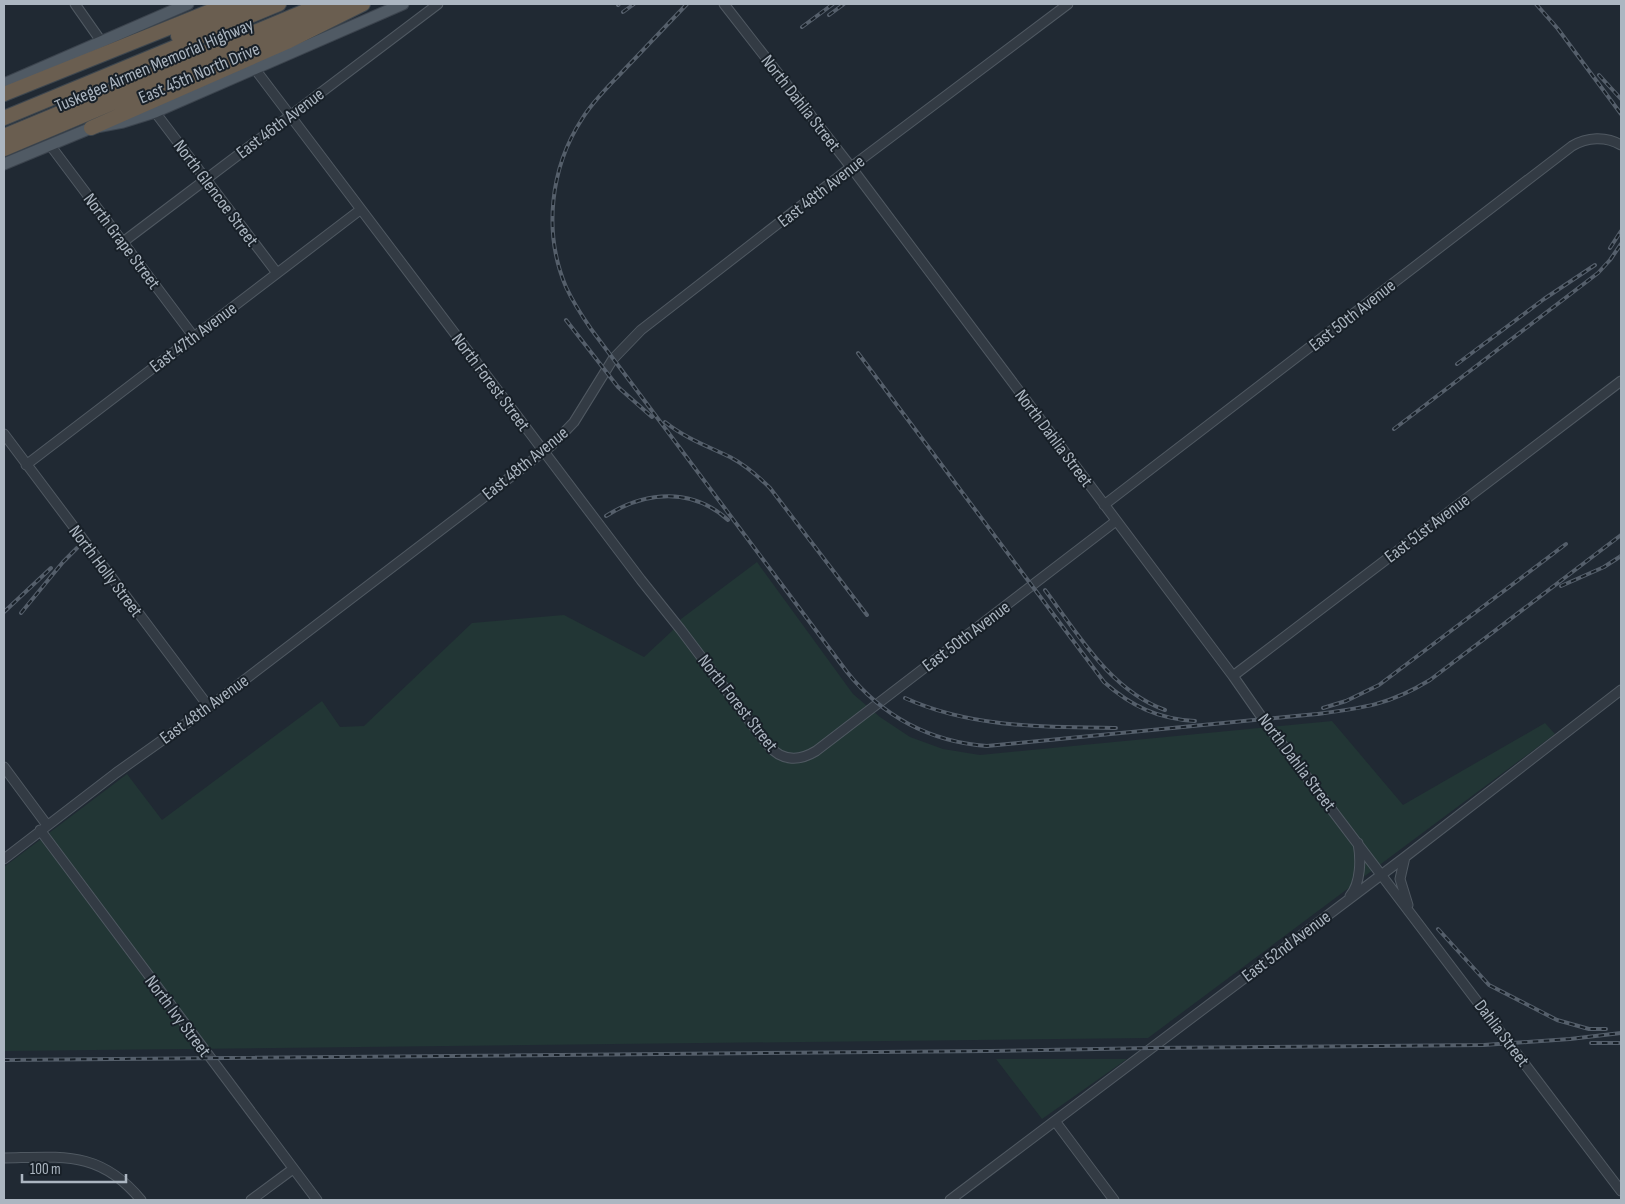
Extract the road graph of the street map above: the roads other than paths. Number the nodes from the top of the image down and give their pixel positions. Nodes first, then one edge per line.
1 (75, 4) edge
2 (188, 4) edge
3 (228, 4) edge
4 (253, 4) edge
5 (279, 4) edge
6 (323, 4) edge
7 (347, 4) edge
8 (363, 4) edge
9 (403, 4) edge
10 (438, 4) edge
11 (724, 4) edge
12 (1068, 4) edge
13 (100, 40) junction
14 (255, 69) junction
15 (4, 84) edge
16 (4, 94) edge
17 (4, 111) edge
18 (155, 112) junction
19 (289, 116) junction
20 (4, 118) edge
21 (91, 128) junction
22 (5, 144) edge
23 (50, 144) junction
24 (1621, 146) edge
25 (4, 164) edge
26 (851, 167) junction
27 (206, 179) junction
28 (360, 210) junction
29 (123, 242) junction
30 (277, 273) junction
31 (194, 337) junction
32 (1621, 380) edge
33 (4, 434) edge
34 (543, 452) junction
35 (26, 464) junction
36 (1104, 505) junction
37 (1116, 521) junction
38 (1233, 676) junction
39 (1621, 690) edge
40 (209, 707) junction
41 (816, 750) joint
42 (4, 767) edge
43 (44, 828) junction
44 (1358, 843) junction
45 (1405, 857) junction
46 (4, 859) edge
47 (1382, 874) junction
48 (1343, 903) junction
49 (1415, 918) junction
50 (1054, 1121) junction
51 (4, 1158) edge
52 (294, 1169) junction
53 (1621, 1191) edge
54 (140, 1200) edge
55 (251, 1200) edge
56 (317, 1200) edge
57 (950, 1200) edge
58 (1114, 1200) edge

1 - 13 street
2 - 13 main road
3 - 16 highway
4 - 17 highway, Tuskegee Airmen Memorial Highway
5 - 20 highway
6 - 22 highway
7 - 22 highway, Tuskegee Airmen Memorial Highway
8 - 21 highway
9 - 14 main road, East 45th North Drive
10 - 19 street, East 46th Avenue
11 - 26 street, North Dahlia Street
12 - 26 street, East 48th Avenue
13 - 15 main road
14 - 18 main road, East 45th North Drive
14 - 19 street, North Forest Street
18 - 21 main road, East 45th North Drive
18 - 27 street, North Glencoe Street
19 - 27 street, East 46th Avenue
19 - 28 street, North Forest Street
21 - 23 main road, East 45th North Drive
23 - 25 main road, East 45th North Drive
23 - 29 street, North Grape Street
24 - 36 street, East 50th Avenue
26 - 34 street, East 48th Avenue
26 - 36 street, North Dahlia Street
27 - 29 street, East 46th Avenue
27 - 30 street, North Glencoe Street
28 - 30 street, East 47th Avenue
28 - 34 street, North Forest Street
29 - 31 street, North Grape Street
30 - 31 street, East 47th Avenue
31 - 35 street, East 47th Avenue
32 - 38 street, East 51st Avenue
33 - 35 street, North Holly Street
34 - 40 street, East 48th Avenue
34 - 41 street, North Forest Street
35 - 40 street, North Holly Street
36 - 37 street, North Dahlia Street
37 - 38 street, North Dahlia Street
37 - 41 street, East 50th Avenue
38 - 44 street, North Dahlia Street
39 - 45 street, East 52nd Avenue
40 - 43 street, East 48th Avenue
42 - 43 street, North Ivy Street
43 - 46 street, East 48th Avenue
43 - 52 street, North Ivy Street
44 - 47 street, North Dahlia Street
44 - 48 street
45 - 47 street, East 52nd Avenue
45 - 49 street
47 - 48 street, East 52nd Avenue
47 - 49 street, Dahlia Street
48 - 50 street, East 52nd Avenue
49 - 53 street, Dahlia Street
50 - 57 street, East 52nd Avenue
50 - 58 street
51 - 54 street
52 - 55 street
52 - 56 street, North Ivy Street

